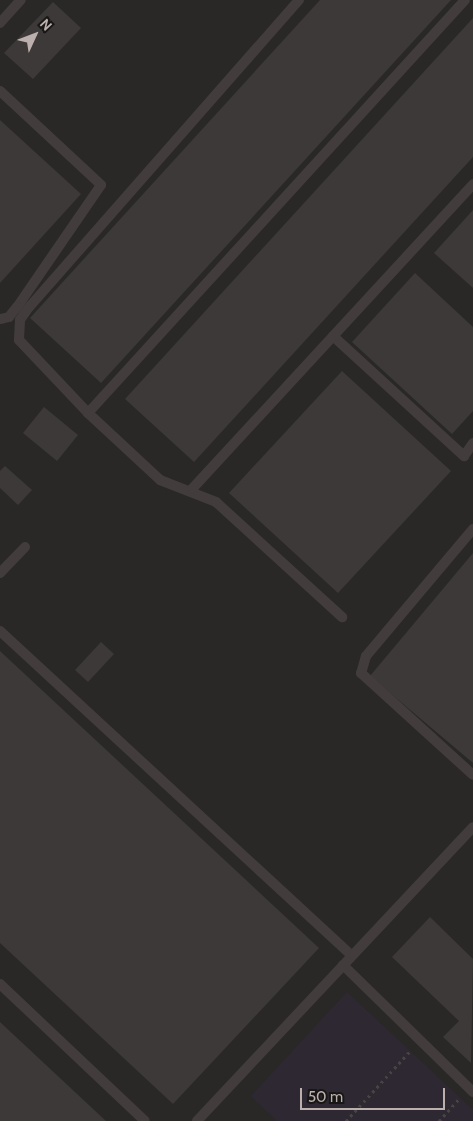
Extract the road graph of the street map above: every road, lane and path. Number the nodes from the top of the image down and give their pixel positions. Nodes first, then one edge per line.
1 (21, 0) edge
2 (299, 0) edge
3 (465, 0) edge
4 (0, 23) edge
5 (0, 91) edge
6 (473, 184) edge
7 (0, 318) edge
8 (333, 336) junction
9 (88, 413) junction
10 (473, 443) edge
11 (192, 489) junction
12 (473, 529) edge
13 (25, 547) dead end
14 (0, 573) edge
15 (342, 617) dead end
16 (0, 631) edge
17 (473, 775) edge
18 (473, 827) edge
19 (352, 956) junction
20 (342, 965) junction
21 (0, 984) edge
22 (420, 1041) junction
23 (471, 1090) edge
24 (145, 1121) edge
25 (198, 1121) edge
26 (346, 1121) edge
27 (439, 1121) edge

1 - 4 lane
2 - 9 lane
3 - 9 lane
5 - 7 lane
6 - 8 lane
8 - 10 lane
8 - 11 lane
9 - 11 lane
11 - 15 lane
12 - 17 lane
13 - 14 lane
16 - 19 lane
18 - 19 lane
19 - 20 lane
20 - 22 lane
20 - 25 lane
21 - 24 lane
22 - 23 lane
22 - 26 path
23 - 27 path

